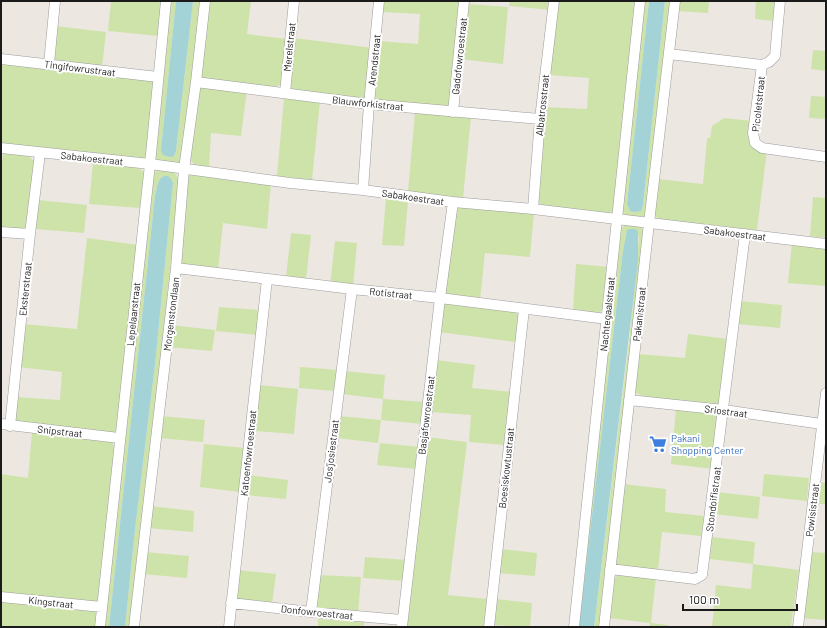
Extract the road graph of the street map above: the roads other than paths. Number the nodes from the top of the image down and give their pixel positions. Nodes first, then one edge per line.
1 (56, 1) edge
2 (166, 1) edge
3 (205, 1) edge
4 (294, 1) edge
5 (379, 1) edge
6 (464, 1) edge
7 (554, 1) edge
8 (640, 1) edge
9 (675, 1) edge
10 (780, 1) edge
11 (669, 54) junction
12 (1, 59) edge
13 (49, 64) junction
14 (762, 65) junction
15 (158, 77) junction
16 (196, 82) junction
17 (285, 93) junction
18 (369, 104) junction
19 (453, 112) junction
20 (540, 119) junction
21 (1, 148) edge
22 (40, 152) junction
23 (826, 157) edge
24 (150, 164) junction
25 (184, 169) junction
26 (363, 190) junction
27 (453, 202) junction
28 (533, 208) junction
29 (618, 219) junction
30 (649, 222) junction
31 (1, 232) edge
32 (30, 234) junction
33 (745, 234) junction
34 (826, 244) edge
35 (176, 268) junction
36 (267, 279) junction
37 (352, 289) junction
38 (440, 298) junction
39 (524, 309) junction
40 (607, 319) junction
41 (826, 393) edge
42 (629, 400) junction
43 (724, 410) junction
44 (822, 424) junction
45 (6, 425) edge
46 (119, 438) junction
47 (610, 569) junction
48 (1, 597) edge
49 (231, 603) junction
50 (102, 607) junction
51 (311, 612) junction
52 (402, 624) edge
53 (100, 627) edge
54 (134, 627) edge
55 (229, 627) edge
56 (489, 627) edge
57 (574, 627) edge
58 (604, 627) edge
59 (798, 627) edge

1 - 13 street
2 - 15 street, Lepelaarstraat
3 - 16 street, Morgenstondlaan
4 - 17 street, Merelstraat
5 - 18 street, Arendstraat
6 - 19 street, Gadofowroestraat
7 - 20 street, Albatrosstraat
8 - 29 street, Nachtegaalstraat
9 - 11 street, Pakanistraat
10 - 14 street, Picoletstraat
11 - 14 street, Picoletstraat
11 - 30 street, Pakanistraat
12 - 13 street, Tingifowrustraat
13 - 15 street, Tingifowrustraat
14 - 23 street, Picoletstraat
15 - 24 street, Lepelaarstraat
16 - 17 street, Blauwforkistraat
16 - 25 street, Morgenstondlaan
17 - 18 street, Blauwforkistraat
18 - 19 street, Blauwforkistraat
18 - 26 street, Arendstraat
19 - 20 street, Blauwforkistraat
20 - 28 street, Albatrosstraat
21 - 22 street, Sabakoestraat
22 - 24 street, Sabakoestraat
22 - 32 street, Eksterstraat
24 - 25 street, Sabakoestraat
24 - 46 street, Lepelaarstraat
25 - 26 street, Sabakoestraat
25 - 35 street, Morgenstondlaan
26 - 27 street, Sabakoestraat
27 - 28 street, Sabakoestraat
27 - 38 street, Basjafowroestraat
28 - 29 street, Sabakoestraat
29 - 30 street, Sabakoestraat
29 - 40 street, Nachtegaalstraat
30 - 33 street, Sabakoestraat
30 - 42 street, Pakanistraat
31 - 32 street
32 - 45 street, Eksterstraat
33 - 34 street, Sabakoestraat
33 - 43 street, Stondoifistraat
35 - 36 street, Rotistraat
35 - 54 street, Morgenstondlaan
36 - 37 street, Rotistraat
36 - 49 street, Katoenfowroestraat
37 - 38 street, Rotistraat
37 - 51 street, Jos'josiestraat
38 - 39 street, Rotistraat
38 - 52 street, Basjafowroestraat
39 - 40 street, Rotistraat
39 - 56 street, Boesiskowtustraat
40 - 57 street, Nachtegaalstraat
41 - 44 street, Powisistraat
42 - 43 street, Sriostraat
42 - 47 street, Pakanistraat
43 - 44 street, Sriostraat
43 - 47 street, Stondoifistraat
44 - 59 street, Powisistraat
45 - 46 street, Snipstraat
46 - 50 street, Lepelaarstraat
47 - 58 street, Pakanistraat
48 - 50 street, Kingstraat
49 - 51 street, Donfowroestraat
49 - 55 street, Katoenfowroestraat
50 - 53 street, Lepelaarstraat
51 - 52 street, Donfowroestraat

